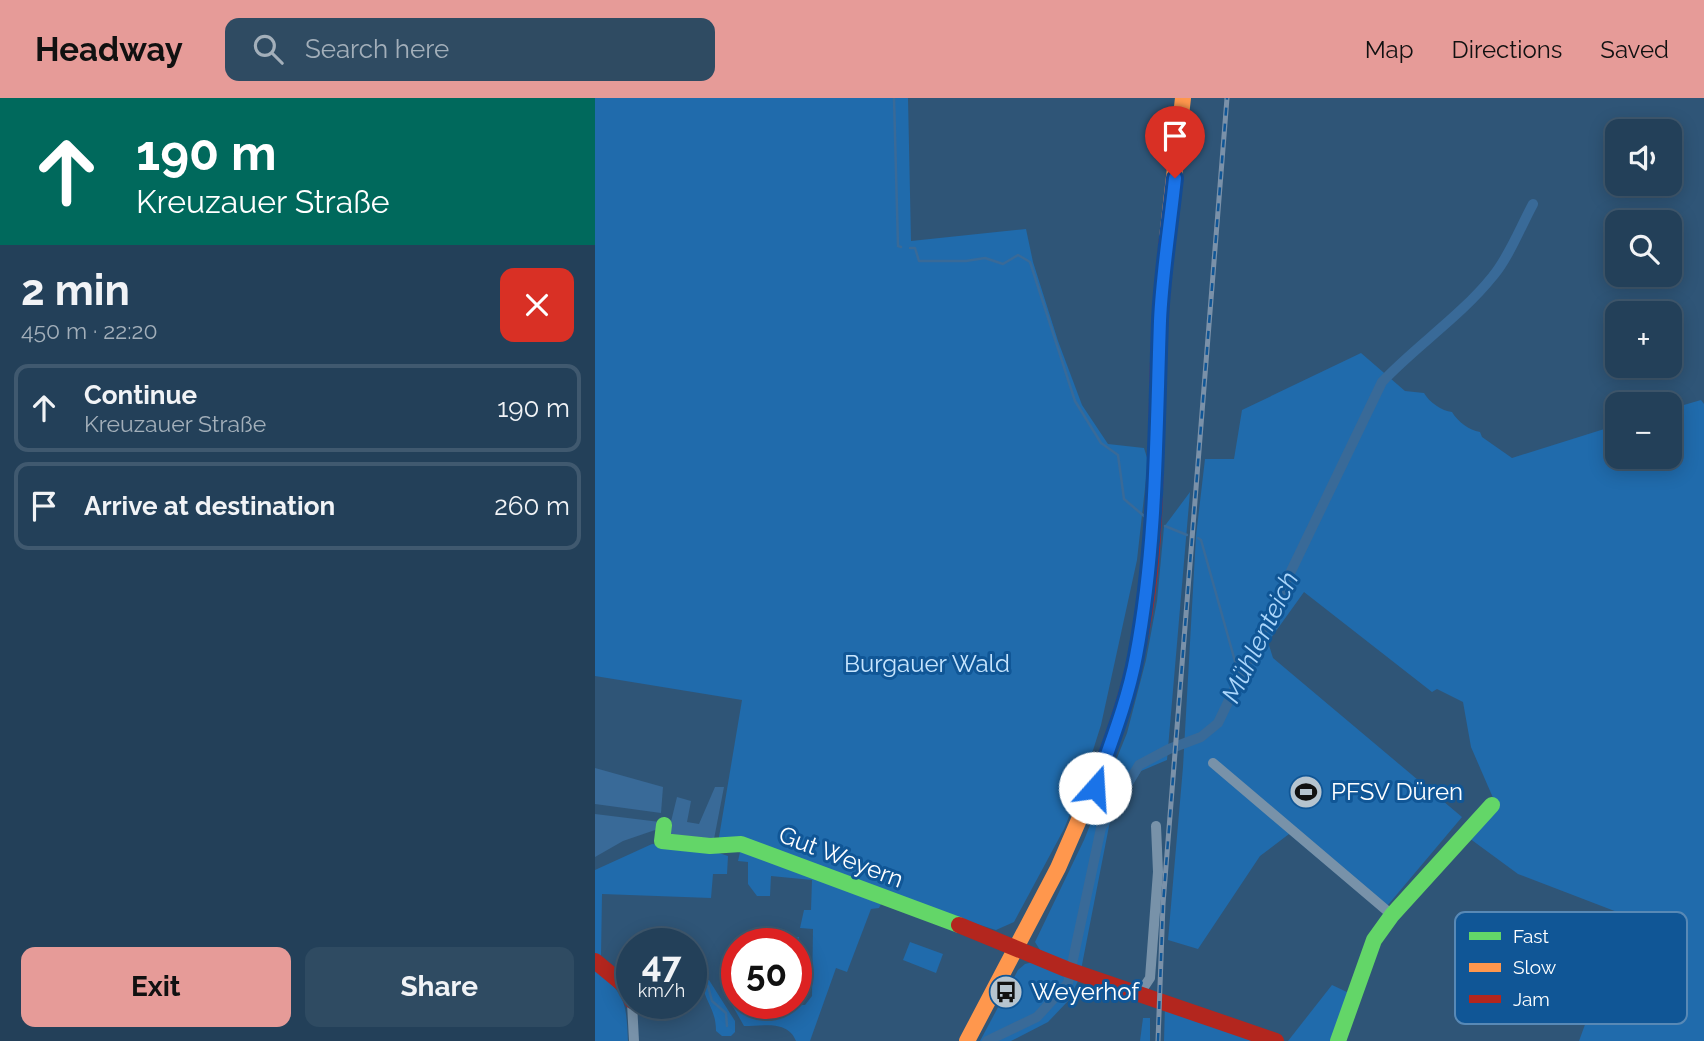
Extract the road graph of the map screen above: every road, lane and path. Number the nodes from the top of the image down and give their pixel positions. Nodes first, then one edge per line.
1 (1183, 98) edge
2 (1213, 763) dead end
3 (1492, 805) dead end
4 (664, 825) dead end
5 (1156, 826) dead end
6 (1392, 915) junction
7 (1015, 946) junction
8 (595, 961) edge
9 (616, 978) edge
10 (1140, 993) junction
11 (633, 1019) edge
12 (634, 1041) edge
13 (967, 1041) edge
14 (1276, 1041) edge
15 (1338, 1041) edge

1 - 7 street
2 - 6 street
3 - 6 street
4 - 7 street, Gut Weyern
5 - 10 street
6 - 15 street
7 - 10 street
7 - 13 street
8 - 9 street
10 - 14 street
11 - 12 street

